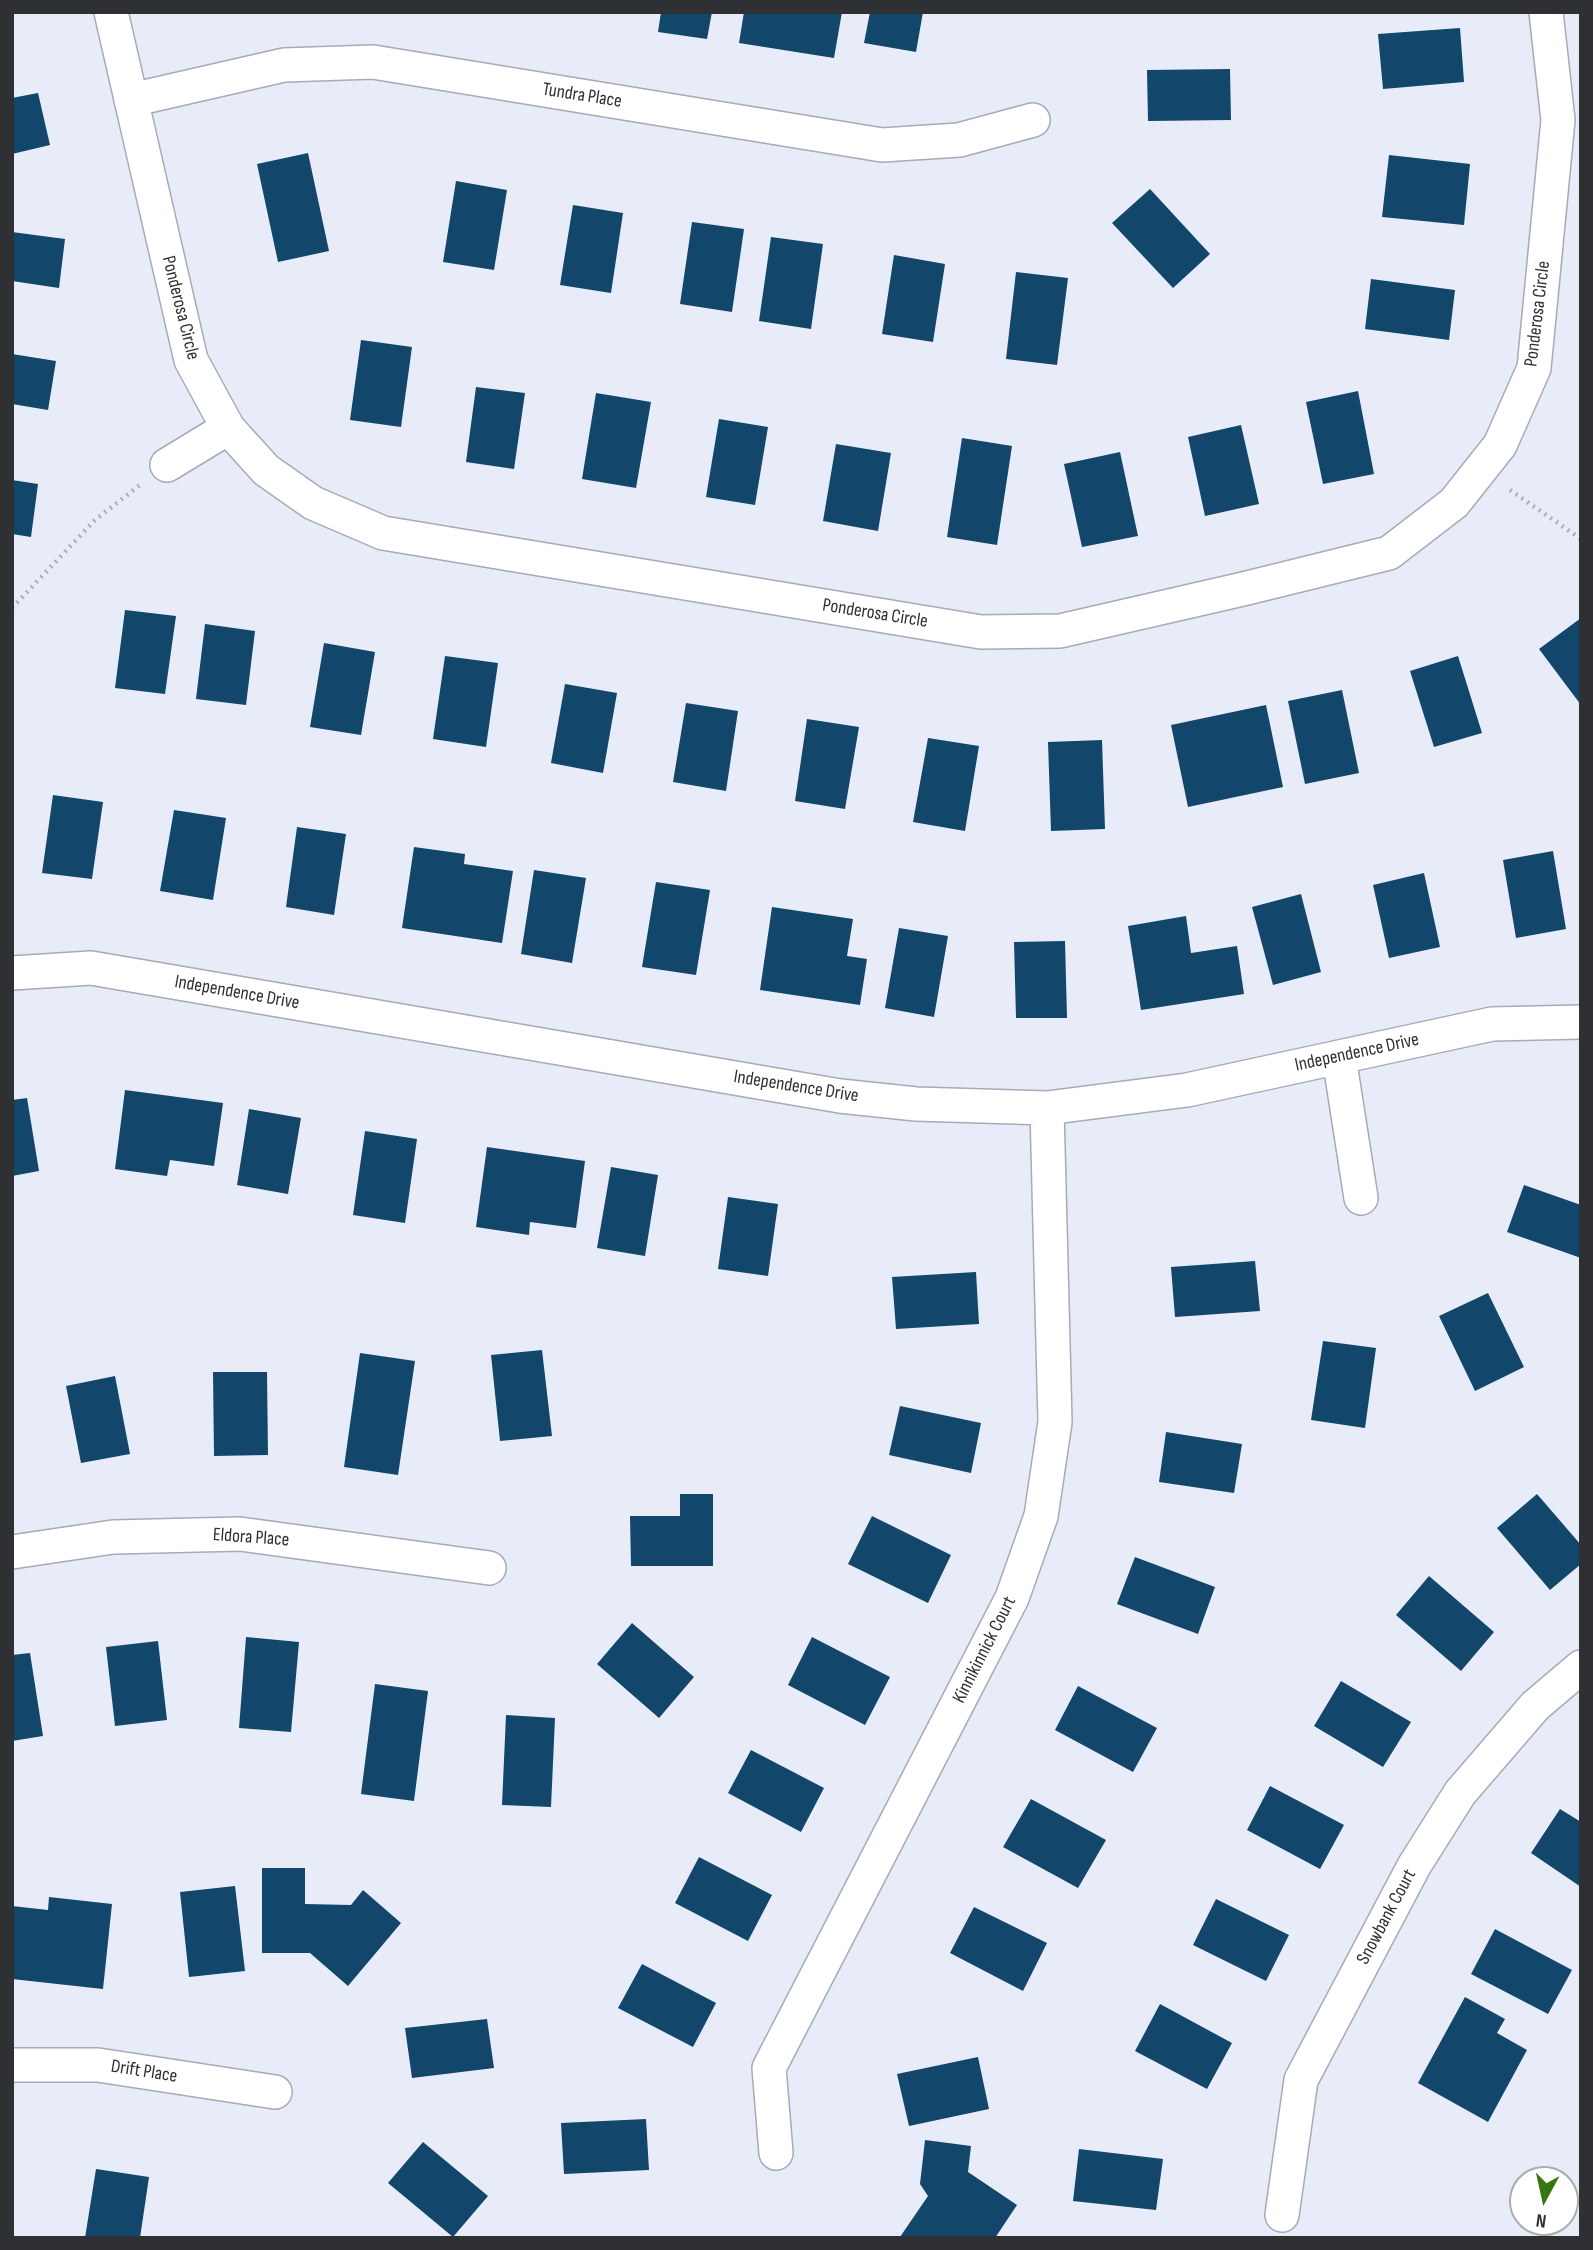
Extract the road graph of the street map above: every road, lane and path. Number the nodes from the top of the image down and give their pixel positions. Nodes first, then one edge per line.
1 (111, 12) edge
2 (1546, 12) edge
3 (131, 100) junction
4 (1033, 120) dead end
5 (228, 428) junction
6 (167, 465) joint
7 (1481, 470) junction
8 (1581, 539) edge
9 (12, 608) edge
10 (12, 973) edge
11 (1581, 1022) edge
12 (1339, 1057) junction
13 (1047, 1108) junction
14 (1361, 1198) dead end
15 (12, 1552) edge
16 (489, 1568) dead end
17 (1581, 1667) edge
18 (12, 2066) edge
19 (275, 2092) dead end
20 (776, 2153) dead end
21 (1282, 2215) dead end

1 - 3 street, Ponderosa Circle
2 - 7 street, Ponderosa Circle
3 - 4 street, Tundra Place
3 - 5 street, Ponderosa Circle
5 - 6 street
5 - 7 street, Ponderosa Circle
6 - 9 path
7 - 8 path
10 - 13 street, Independence Drive
11 - 12 street, Independence Drive
12 - 13 street, Independence Drive
12 - 14 street
13 - 20 street, Kinnikinnick Court
15 - 16 street, Eldora Place
17 - 21 street, Snowbank Court
18 - 19 street, Drift Place

